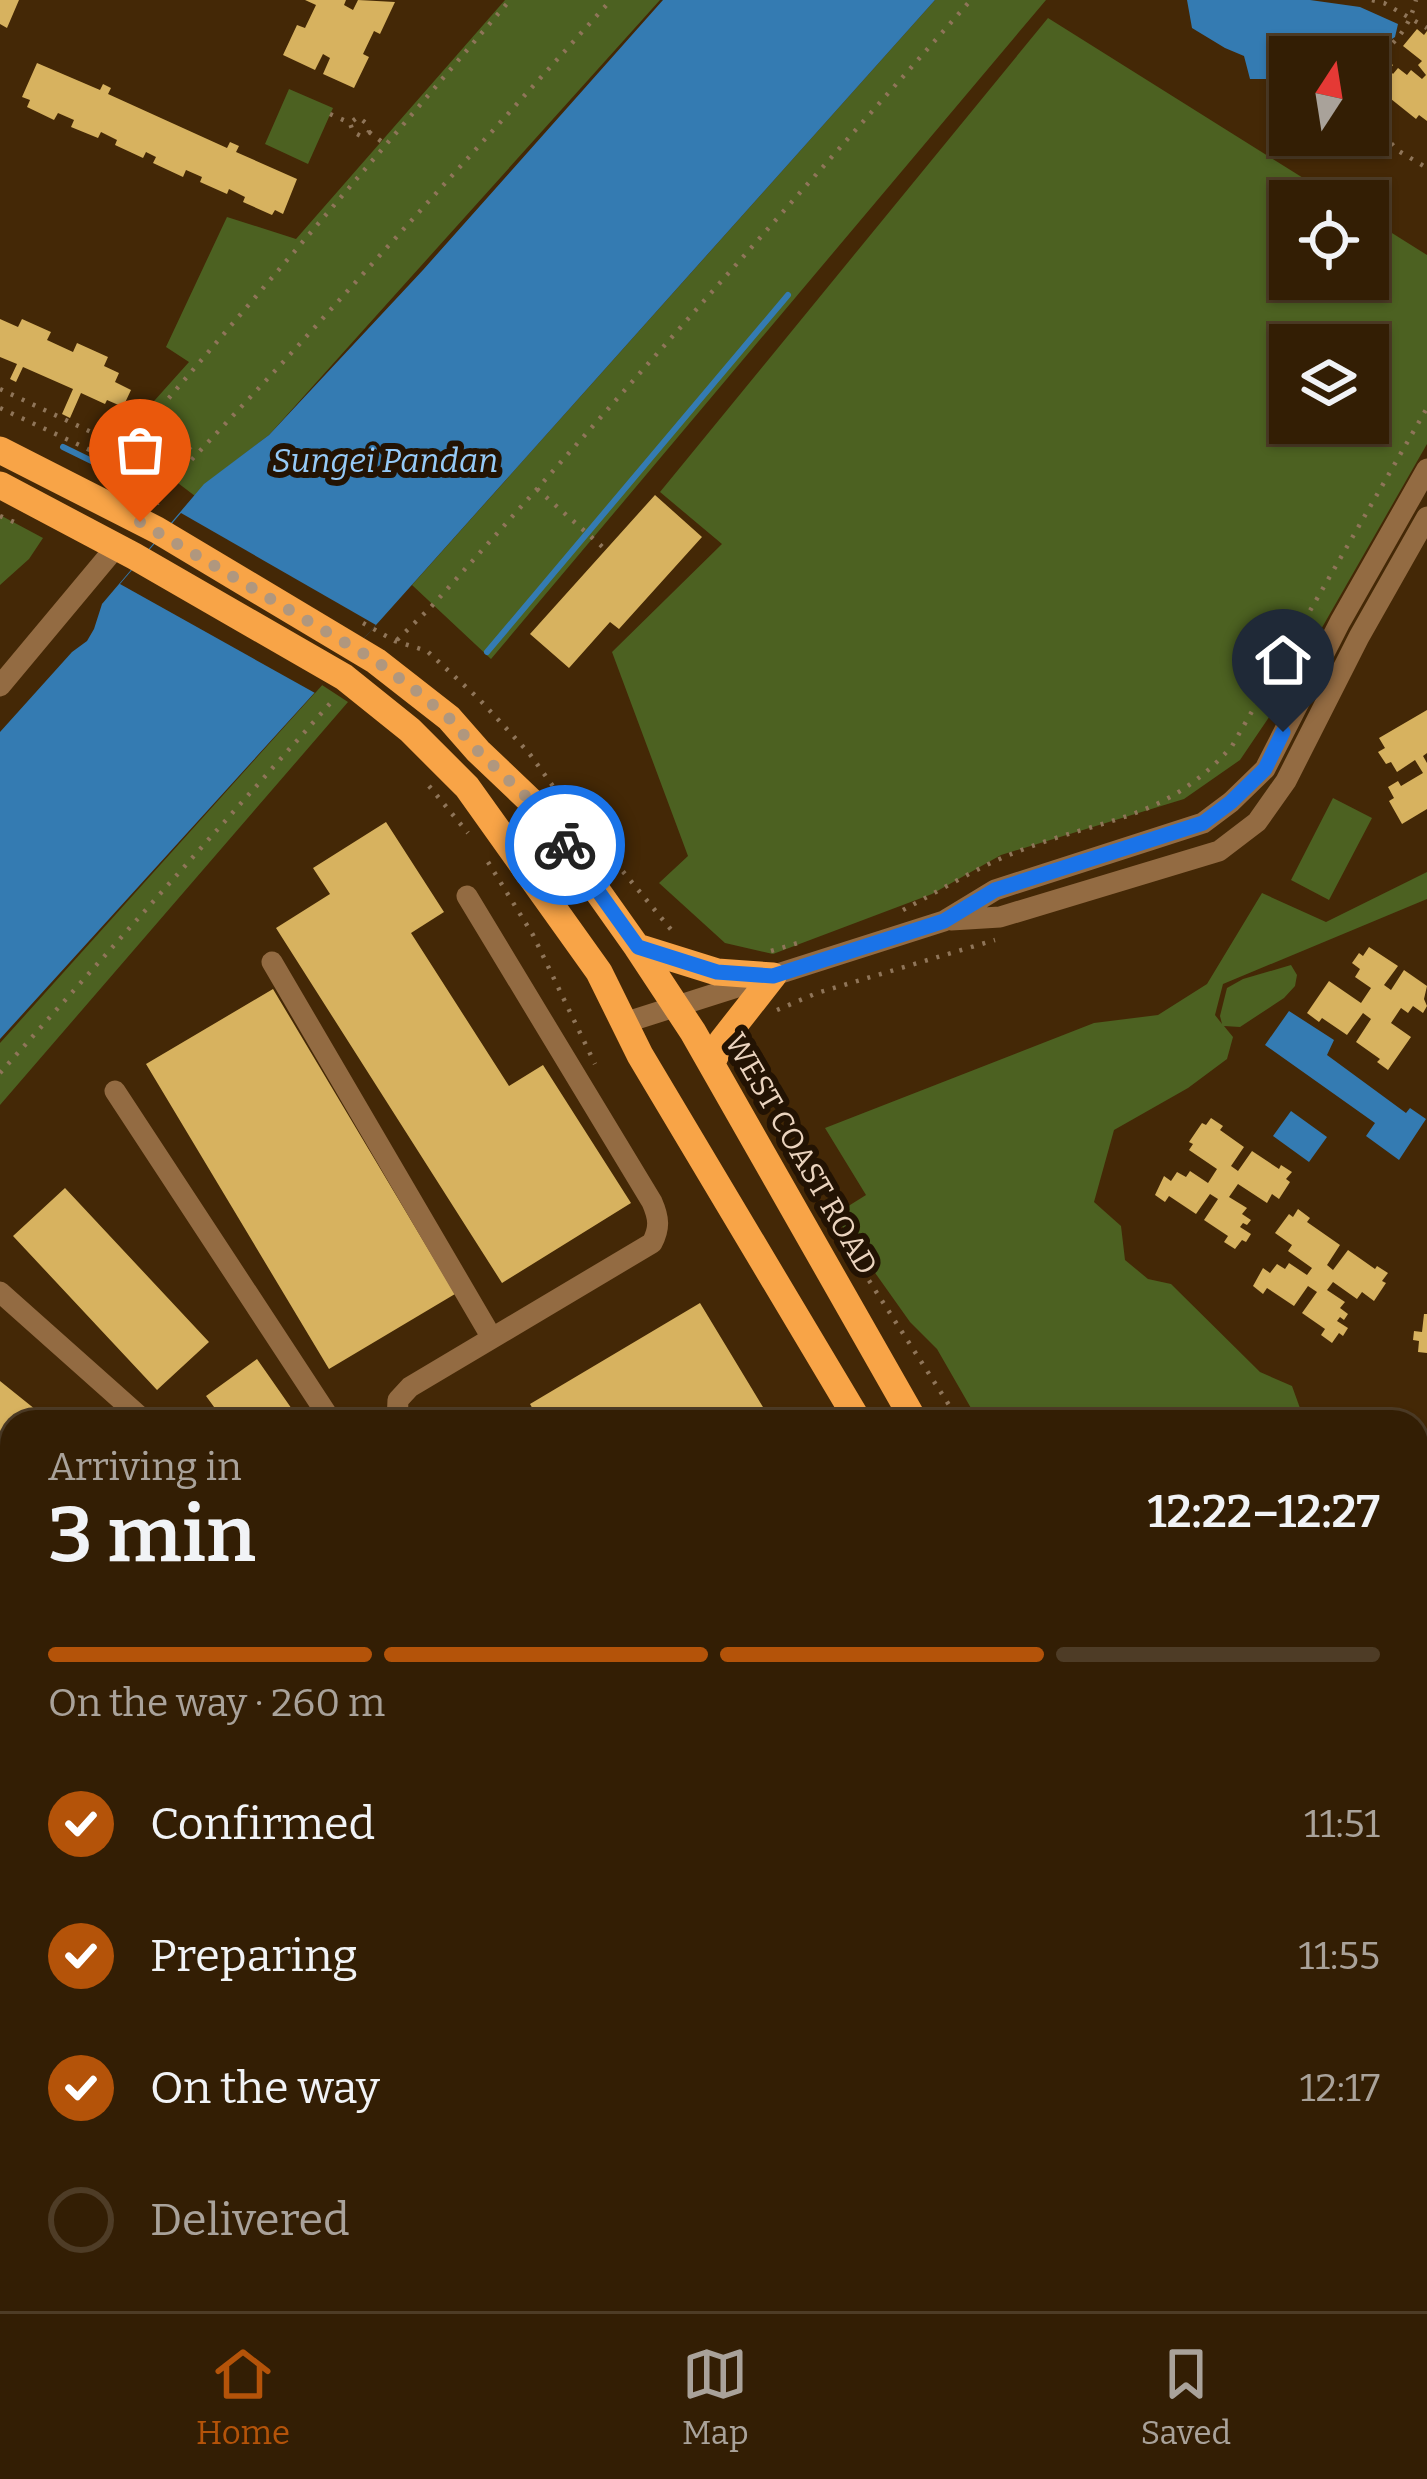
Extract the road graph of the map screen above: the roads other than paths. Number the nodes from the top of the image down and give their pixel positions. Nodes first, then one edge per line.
1 (0, 450) edge
2 (1427, 470) edge
3 (0, 485) edge
4 (1427, 518) edge
5 (125, 551) junction
6 (0, 686) edge
7 (467, 896) dead end
8 (944, 921) junction
9 (638, 947) junction
10 (272, 962) dead end
11 (766, 966) junction
12 (676, 1006) junction
13 (623, 1022) junction
14 (712, 1064) junction
15 (115, 1090) dead end
16 (0, 1292) edge
17 (492, 1338) junction
18 (133, 1410) edge
19 (324, 1410) edge
20 (397, 1410) edge
21 (852, 1410) edge
22 (908, 1410) edge

1 - 9 main road, WEST COAST ROAD
2 - 8 street
3 - 5 main road
4 - 8 street
5 - 6 street
5 - 13 main road
7 - 17 street
8 - 11 street
9 - 11 main road
9 - 12 main road, WEST COAST ROAD
10 - 17 street
11 - 12 street
11 - 14 main road
12 - 13 street
12 - 14 main road, WEST COAST ROAD
13 - 21 main road
14 - 22 main road, WEST COAST ROAD
15 - 19 street
16 - 18 street
17 - 20 street

